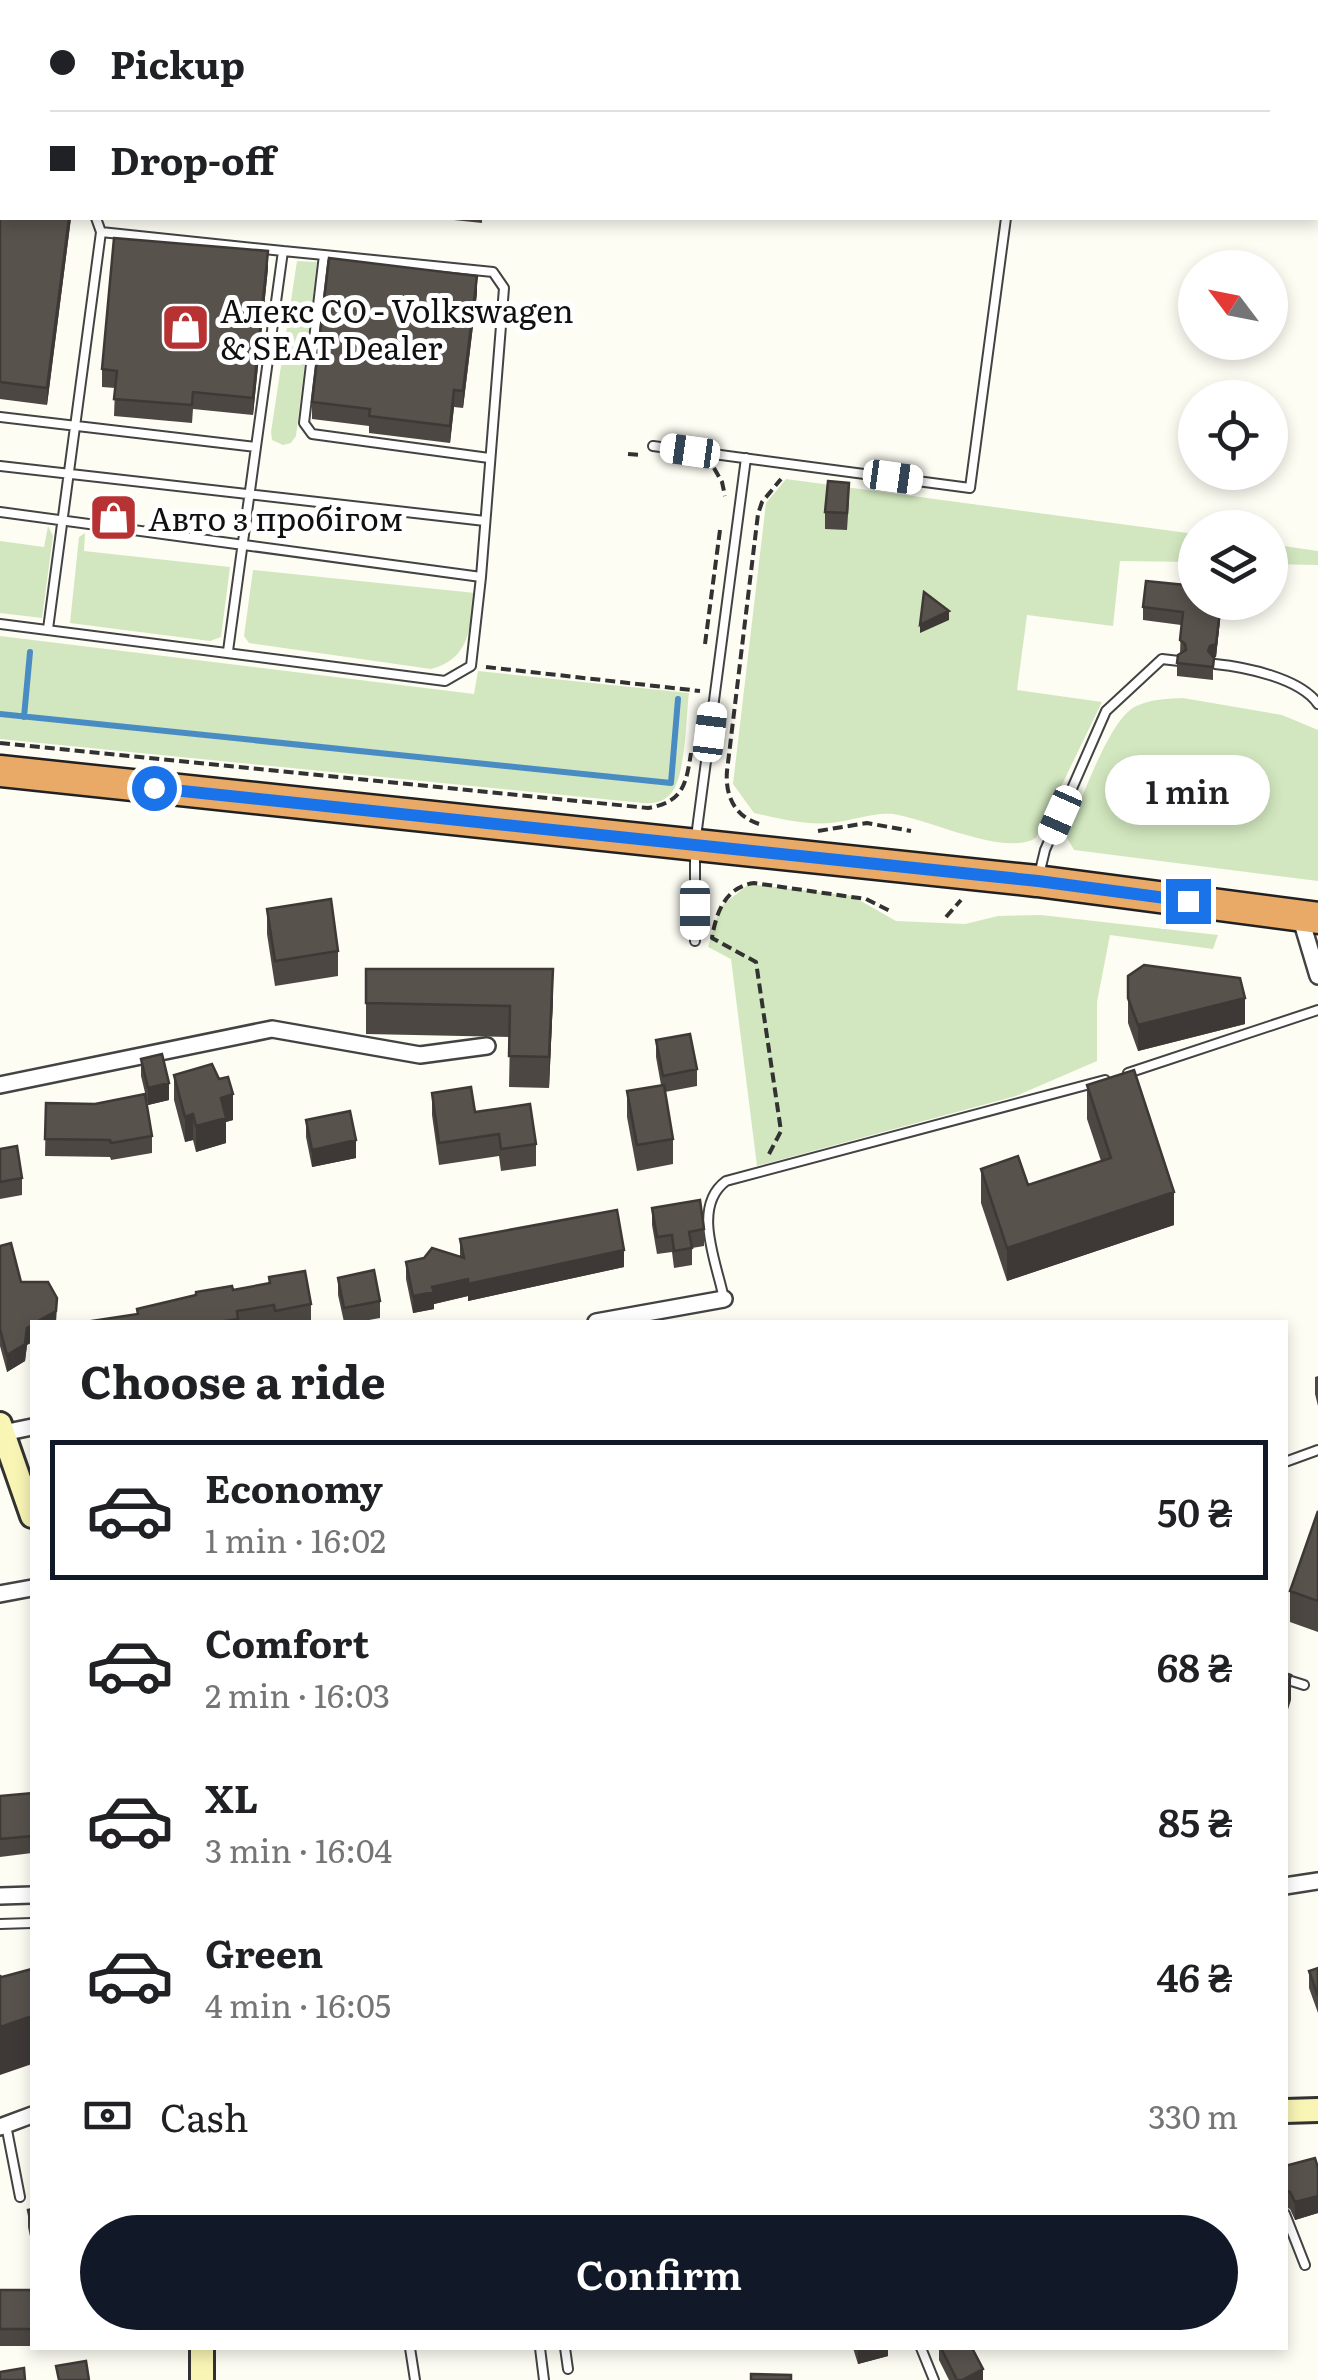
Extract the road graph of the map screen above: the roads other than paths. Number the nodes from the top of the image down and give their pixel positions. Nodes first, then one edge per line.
1 (97, 220) edge
2 (1006, 220) edge
3 (101, 232) junction
4 (283, 251) junction
5 (324, 255) junction
6 (0, 417) edge
7 (76, 427) junction
8 (653, 446) dead end
9 (256, 447) junction
10 (489, 458) junction
11 (746, 458) junction
12 (0, 466) edge
13 (69, 474) junction
14 (250, 494) junction
15 (0, 512) edge
16 (63, 520) junction
17 (485, 521) junction
18 (242, 545) junction
19 (482, 578) junction
20 (0, 624) edge
21 (48, 629) junction
22 (228, 651) junction
23 (1179, 660) edge
24 (1215, 664) edge
25 (1318, 704) edge
26 (0, 771) edge
27 (695, 847) junction
28 (1038, 881) junction
29 (1309, 917) edge
30 (695, 941) dead end
31 (1318, 976) edge
32 (1318, 1010) edge
33 (487, 1046) dead end
34 (0, 1085) edge
35 (724, 1299) joint
36 (607, 1320) edge
37 (30, 1428) edge
38 (2, 1429) edge
39 (1318, 1450) edge
40 (1288, 1461) edge
41 (30, 1510) edge
42 (30, 1588) edge
43 (0, 1594) edge
44 (1288, 1679) edge
45 (1304, 1685) dead end
46 (1318, 1881) edge
47 (1288, 1886) edge
48 (30, 1895) edge
49 (0, 1896) edge
50 (30, 1923) edge
51 (0, 1924) edge
52 (1318, 2110) edge
53 (1288, 2111) edge
54 (30, 2117) edge
55 (3, 2126) edge
56 (20, 2196) dead end
57 (1288, 2222) edge
58 (1304, 2265) dead end
59 (202, 2350) edge
60 (410, 2350) edge
61 (540, 2350) edge
62 (565, 2350) edge
63 (922, 2350) edge
64 (568, 2369) dead end
65 (202, 2380) edge
66 (415, 2380) edge
67 (544, 2380) edge
68 (934, 2380) edge

1 - 3 lane
2 - 11 lane
3 - 4 lane
3 - 7 lane
4 - 5 lane
4 - 9 lane
5 - 10 lane
5 - 10 lane
6 - 7 lane
7 - 9 lane
7 - 13 lane
8 - 11 lane
9 - 14 lane
10 - 17 lane
11 - 27 lane
12 - 13 lane
13 - 14 lane
13 - 16 lane
14 - 17 lane
14 - 18 lane
15 - 16 lane
16 - 18 lane
16 - 21 lane
17 - 19 lane
18 - 19 lane
18 - 22 lane
19 - 22 lane
20 - 21 lane
21 - 22 lane
23 - 28 lane
24 - 25 lane
26 - 27 highway
27 - 28 highway
27 - 30 lane
28 - 29 highway
29 - 31 street
32 - 35 lane
33 - 34 street
35 - 36 street
37 - 38 street
38 - 41 main road
39 - 40 lane
42 - 43 street
44 - 45 lane
46 - 47 street
48 - 49 street
50 - 51 lane
52 - 53 main road
54 - 55 street
55 - 56 lane
57 - 58 lane
59 - 65 main road
60 - 66 lane
61 - 67 lane
62 - 64 lane
63 - 68 lane

